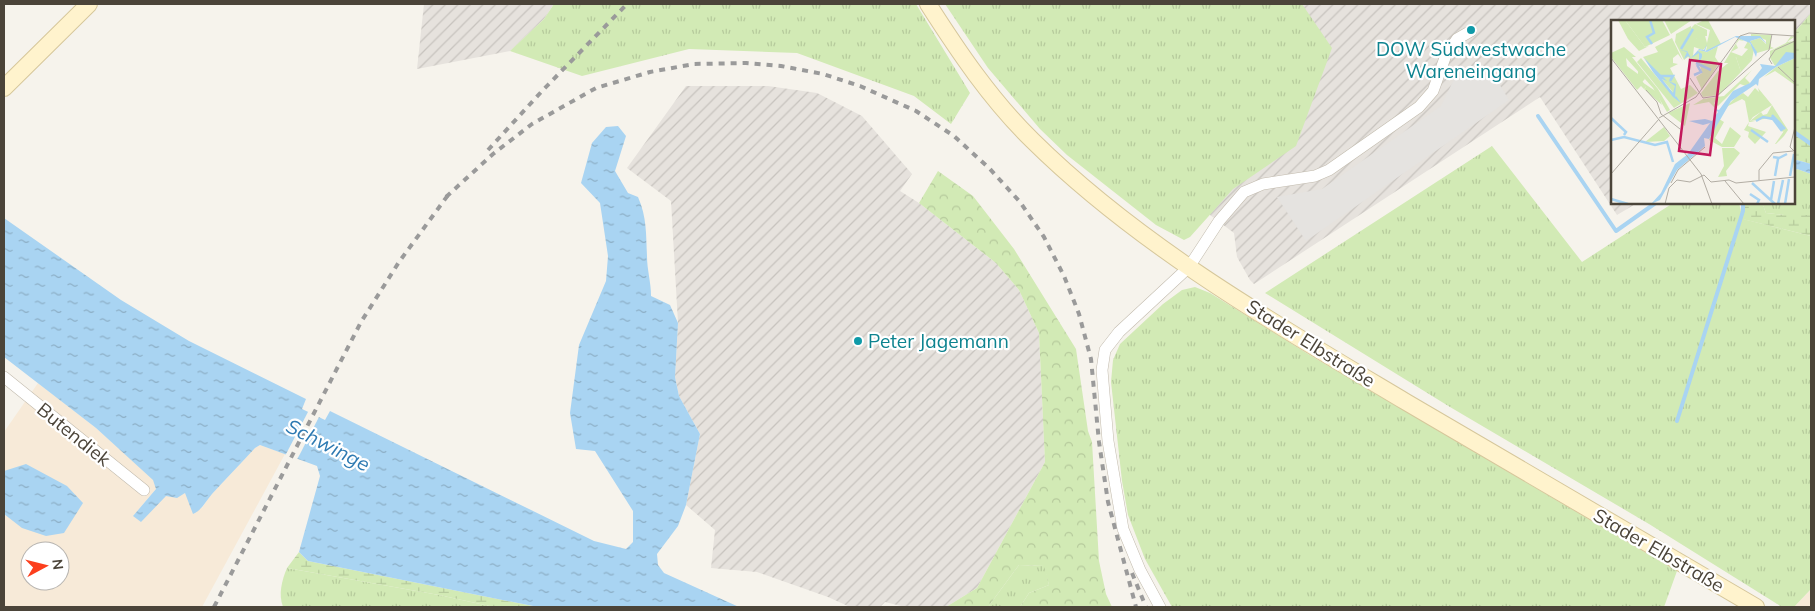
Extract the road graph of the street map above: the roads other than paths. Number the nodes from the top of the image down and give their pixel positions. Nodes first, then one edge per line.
1 (89, 4) edge
2 (928, 4) edge
3 (1471, 31) dead end
4 (4, 88) edge
5 (1189, 267) junction
6 (4, 377) edge
7 (144, 490) dead end
8 (1160, 607) edge
9 (1756, 607) edge

1 - 4 street
2 - 5 street, Stader Elbstraße
3 - 5 street
5 - 8 street
5 - 9 street, Stader Elbstraße
6 - 7 street, Butendiek

